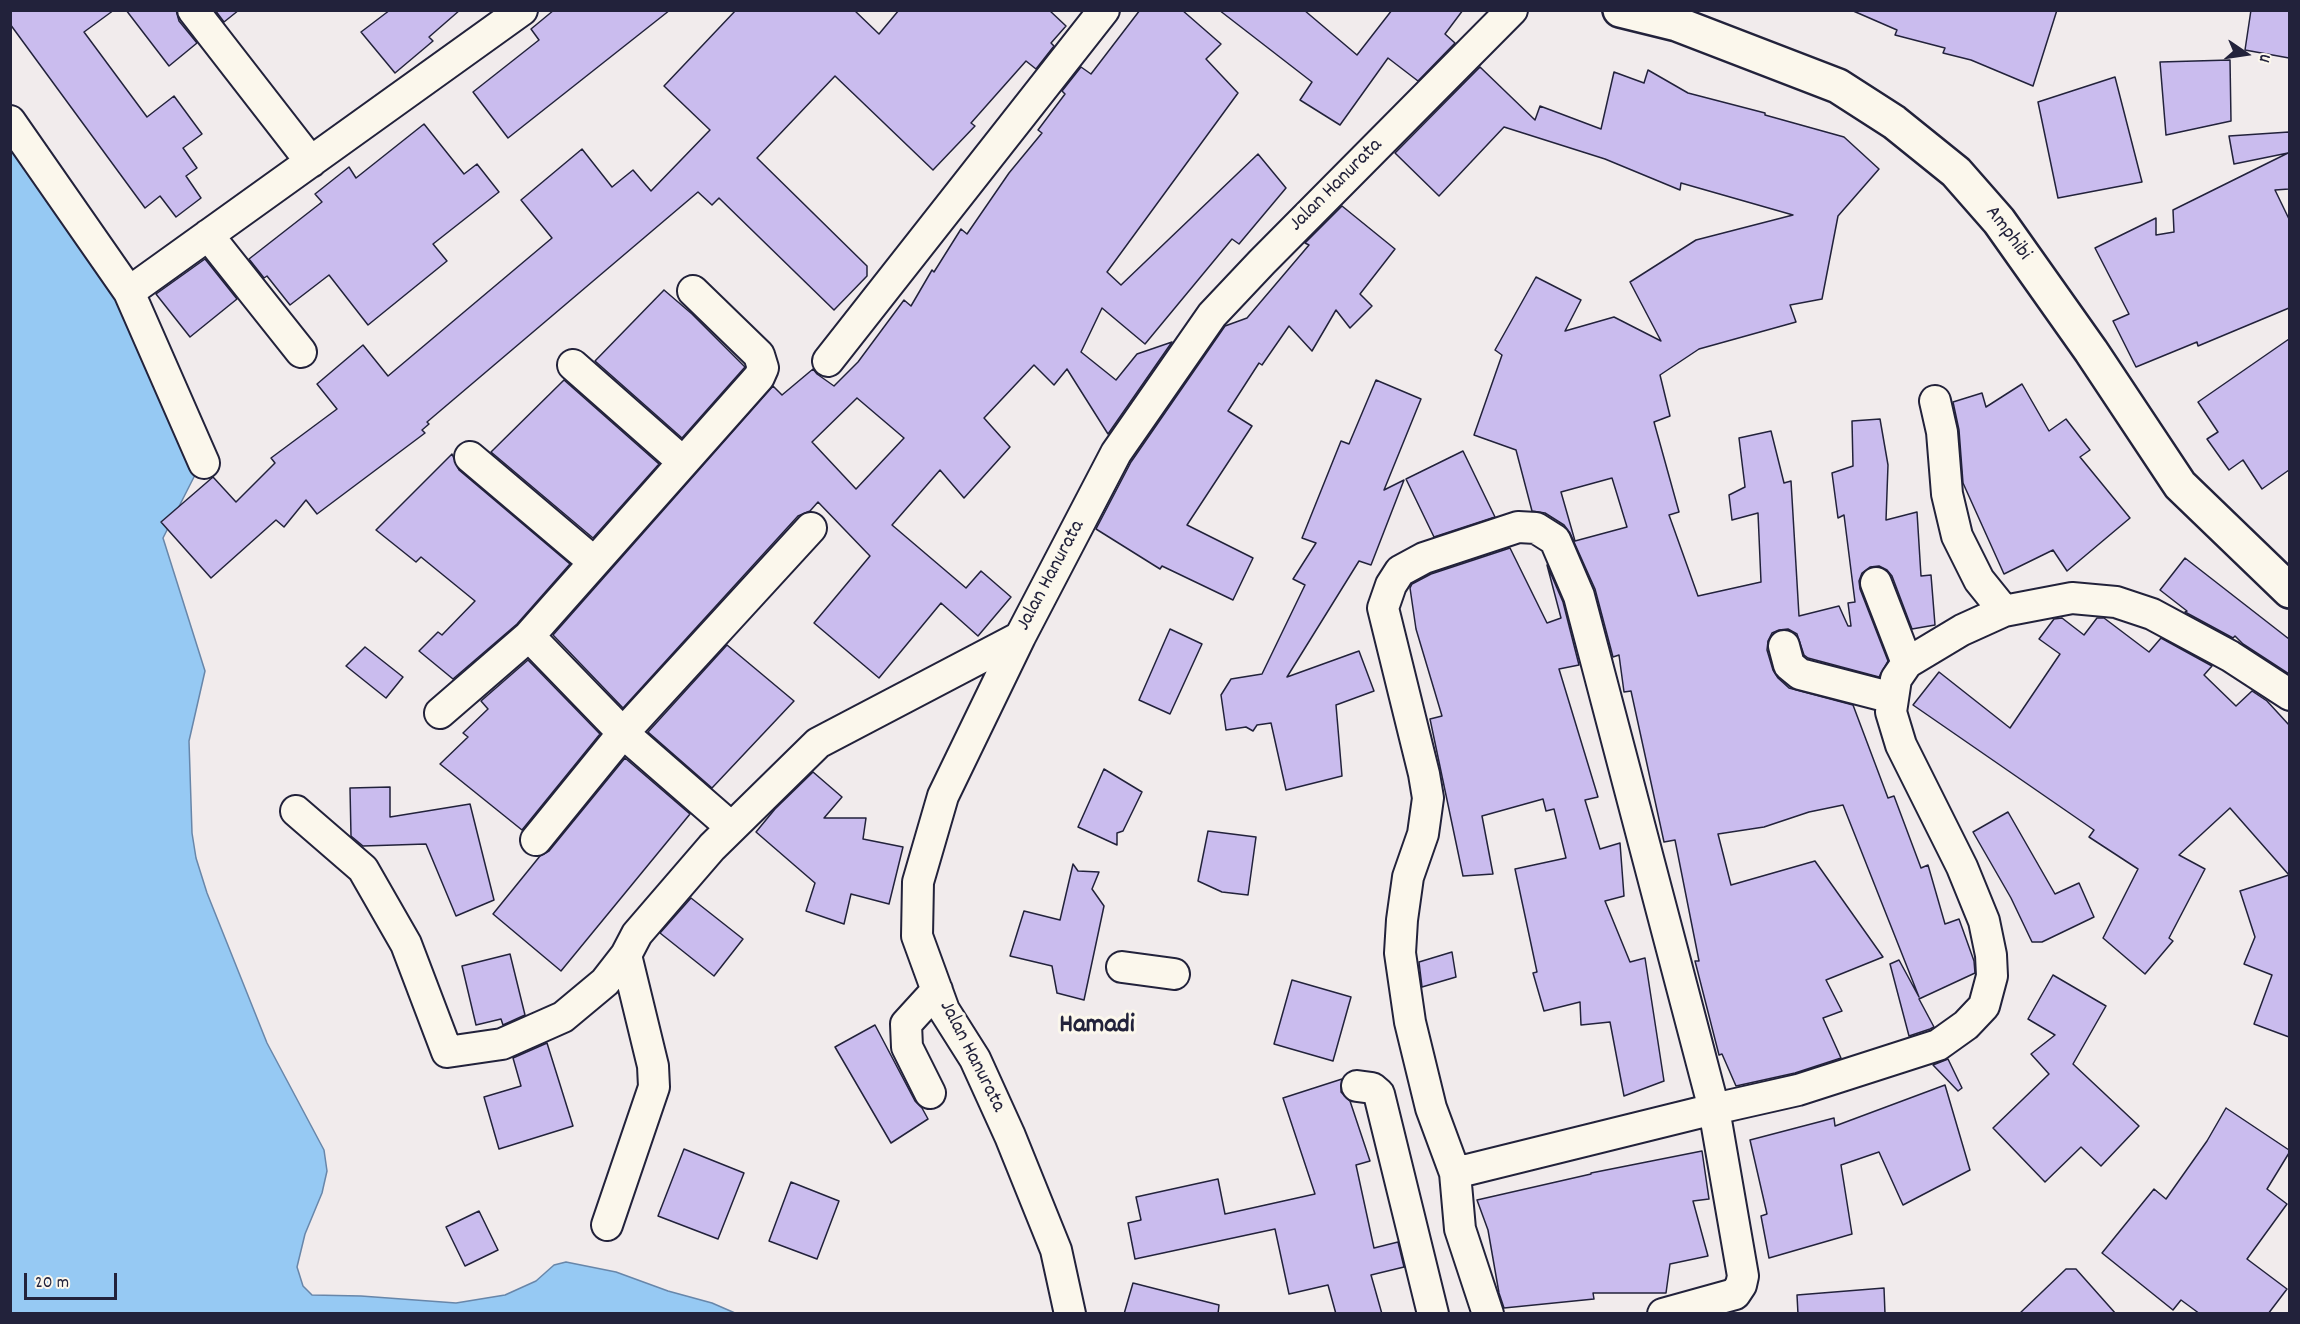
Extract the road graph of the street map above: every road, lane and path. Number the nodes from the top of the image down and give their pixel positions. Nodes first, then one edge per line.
1 (193, 10) edge
2 (522, 10) edge
3 (1104, 10) edge
4 (1512, 10) edge
5 (1620, 10) edge
6 (10, 120) edge
7 (310, 162) junction
8 (208, 235) junction
9 (693, 291) dead end
10 (129, 292) junction
11 (301, 352) dead end
12 (828, 361) dead end
13 (573, 365) dead end
14 (1935, 402) dead end
15 (470, 457) dead end
16 (683, 462) junction
17 (204, 463) dead end
18 (811, 528) dead end
19 (594, 562) junction
20 (1876, 583) dead end
21 (2287, 583) edge
22 (2004, 611) junction
23 (529, 636) junction
24 (1020, 637) junction
25 (1784, 646) dead end
26 (1907, 663) junction
27 (2289, 695) edge
28 (1893, 698) junction
29 (440, 713) dead end
30 (623, 734) junction
31 (296, 811) dead end
32 (732, 827) junction
33 (536, 840) dead end
34 (626, 955) junction
35 (1122, 967) dead end
36 (1174, 974) dead end
37 (937, 990) junction
38 (1356, 1086) dead end
39 (930, 1093) dead end
40 (1714, 1109) junction
41 (1455, 1173) junction
42 (607, 1226) dead end
43 (1070, 1314) edge
44 (1433, 1314) edge
45 (1488, 1314) edge
46 (1663, 1314) edge

1 - 7 street
2 - 7 street
3 - 12 street
4 - 24 street, Jalan Hanurata
5 - 21 main road, Amphibi
6 - 10 street
7 - 8 street
8 - 10 street
8 - 11 street
9 - 16 street
10 - 17 street
13 - 16 street
14 - 22 street
15 - 19 street
16 - 19 street
18 - 30 street
19 - 23 street
20 - 26 street
22 - 26 street
22 - 27 street
23 - 29 street
23 - 30 street
24 - 32 street
24 - 37 street, Jalan Hanurata
25 - 28 street
26 - 28 street
28 - 40 street
30 - 32 street
30 - 33 street
31 - 34 street
32 - 34 street
34 - 42 street
35 - 36 street
37 - 39 street
37 - 43 street, Jalan Hanurata
38 - 44 street
40 - 41 street
40 - 41 street
40 - 46 street
41 - 45 street

